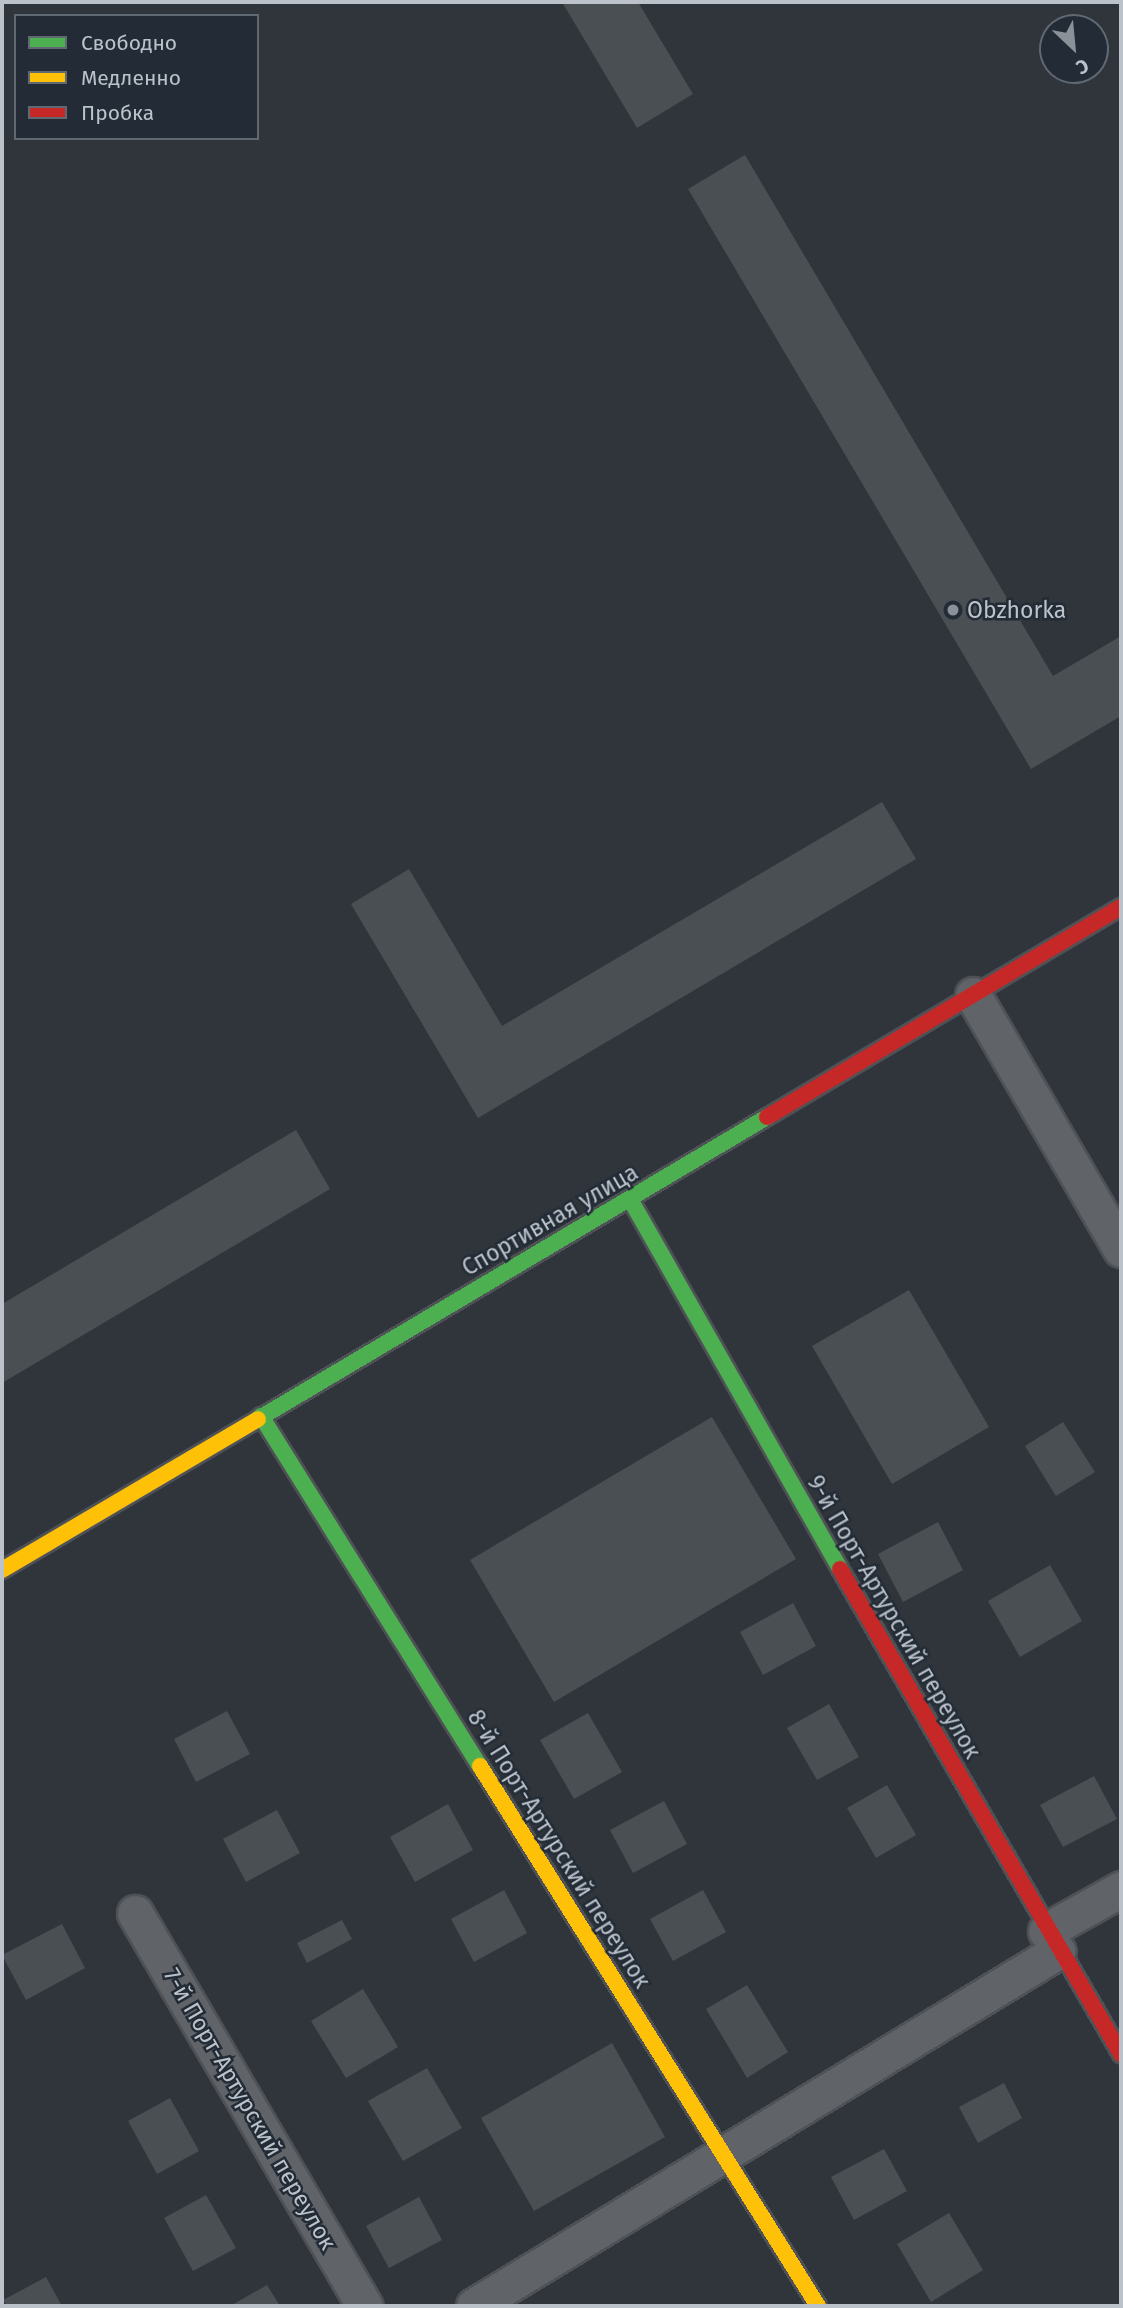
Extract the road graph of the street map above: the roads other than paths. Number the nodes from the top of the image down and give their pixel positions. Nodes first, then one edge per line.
1 (1121, 907) edge
2 (973, 995) junction
3 (630, 1199) junction
4 (1121, 1250) edge
5 (261, 1416) junction
6 (2, 1570) edge
7 (1121, 1889) edge
8 (135, 1913) dead end
9 (1052, 1941) junction
10 (1121, 2054) edge
11 (723, 2154) junction
12 (365, 2306) edge
13 (474, 2306) edge
14 (818, 2306) edge

1 - 2 street, Спортивная улица
2 - 3 street, Спортивная улица
2 - 4 street
3 - 5 street, Спортивная улица
3 - 9 street, 9-й Порт-Артурский переулок
5 - 6 street, Спортивная улица
5 - 11 street, 8-й Порт-Артурский переулок
7 - 9 street
8 - 12 street, 7-й Порт-Артурский переулок
9 - 10 street, 9-й Порт-Артурский переулок
9 - 11 street
11 - 13 street
11 - 14 street, 8-й Порт-Артурский переулок

